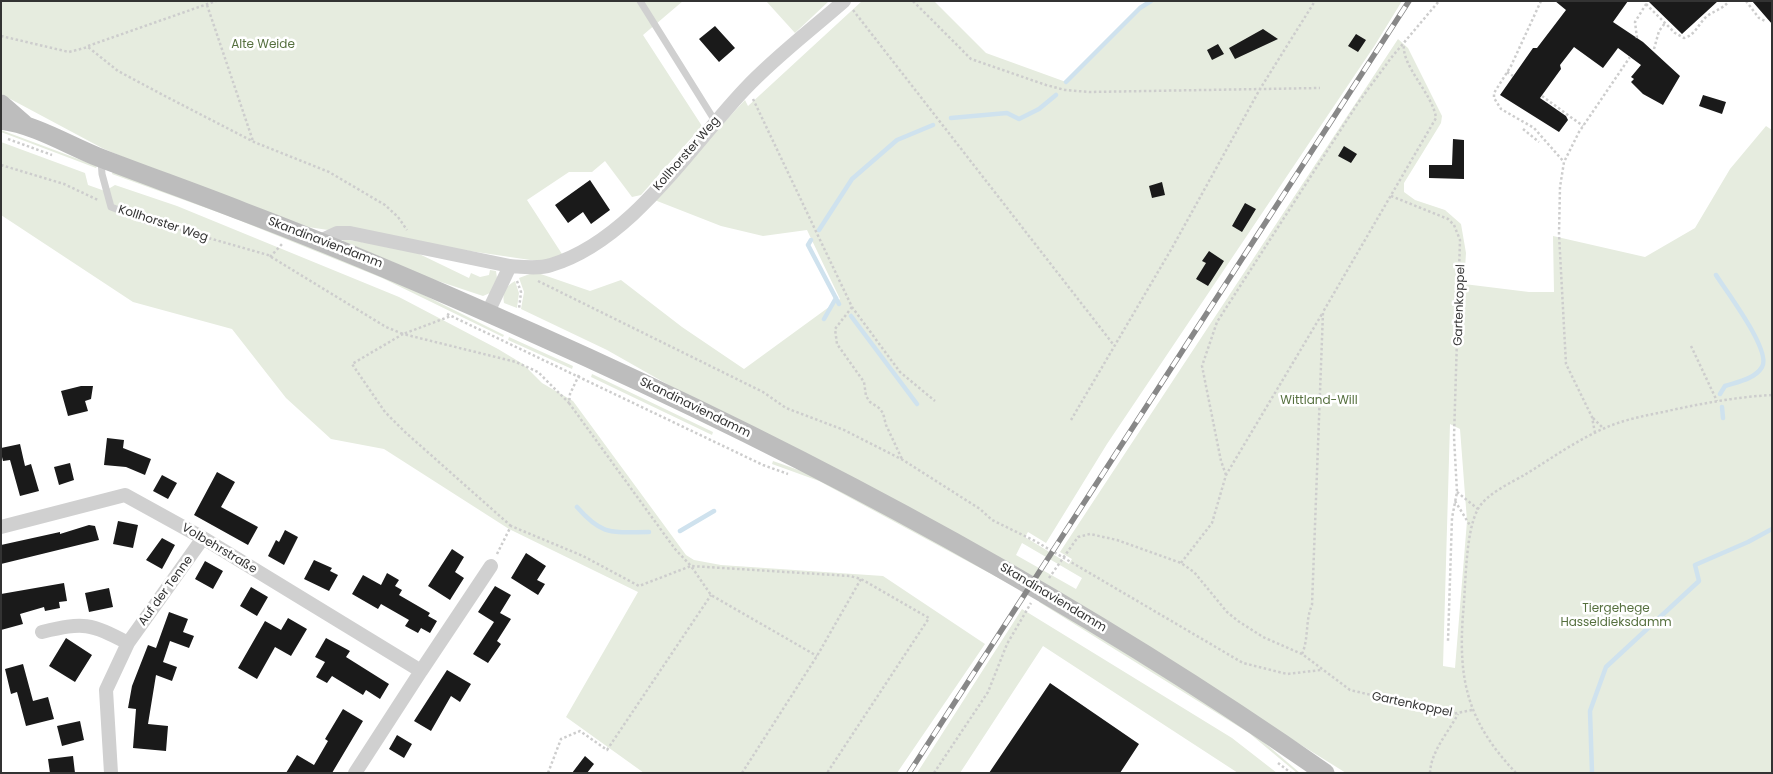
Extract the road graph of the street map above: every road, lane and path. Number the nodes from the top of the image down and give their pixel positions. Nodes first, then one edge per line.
1 (216, 1) edge
2 (640, 1) edge
3 (913, 1) edge
4 (1315, 1) edge
5 (1439, 1) edge
6 (1541, 1) edge
7 (1729, 1) edge
8 (1746, 1) edge
9 (1647, 3) edge
10 (206, 5) junction
11 (848, 5) edge
12 (1765, 21) dead end
13 (1665, 23) junction
14 (1, 36) edge
15 (1637, 38) dead end
16 (1404, 44) junction
17 (88, 47) junction
18 (1654, 49) dead end
19 (1630, 57) dead end
20 (1508, 72) junction
21 (1513, 76) dead end
22 (747, 87) junction
23 (1260, 88) junction
24 (1320, 88) dead end
25 (1542, 96) dead end
26 (1, 104) edge
27 (1, 120) edge
28 (715, 121) junction
29 (24, 124) junction
30 (1583, 126) junction
31 (1523, 129) dead end
32 (1, 137) edge
33 (254, 142) junction
34 (1539, 142) dead end
35 (58, 158) dead end
36 (100, 158) junction
37 (1564, 162) junction
38 (1, 165) edge
39 (1391, 196) junction
40 (111, 207) junction
41 (148, 221) joint
42 (274, 239) dead end
43 (320, 240) junction
44 (283, 243) junction
45 (292, 246) dead end
46 (420, 248) junction
47 (270, 257) junction
48 (510, 266) junction
49 (537, 280) dead end
50 (852, 307) junction
51 (443, 312) dead end
52 (488, 312) junction
53 (1323, 312) junction
54 (451, 316) junction
55 (512, 323) junction
56 (403, 334) junction
57 (504, 341) junction
58 (1113, 344) junction
59 (1692, 346) dead end
60 (578, 376) junction
61 (1772, 395) edge
62 (936, 401) dead end
63 (1718, 401) junction
64 (569, 403) junction
65 (1592, 417) junction
66 (1071, 420) dead end
67 (1603, 428) junction
68 (1595, 433) junction
69 (903, 460) junction
70 (789, 474) dead end
71 (1226, 475) junction
72 (1456, 492) junction
73 (1455, 501) junction
74 (1478, 509) junction
75 (511, 526) junction
76 (1, 527) edge
77 (1471, 527) junction
78 (203, 538) junction
79 (1181, 563) junction
80 (491, 566) joint
81 (691, 566) junction
82 (861, 579) junction
83 (1044, 592) junction
84 (711, 595) junction
85 (42, 632) dead end
86 (1448, 641) dead end
87 (128, 643) junction
88 (1302, 654) junction
89 (817, 656) junction
90 (1321, 670) junction
91 (421, 671) junction
92 (1472, 710) junction
93 (1458, 714) junction
94 (111, 773) edge
95 (355, 773) edge
96 (548, 773) edge
97 (742, 773) edge
98 (827, 773) edge
99 (934, 773) edge
100 (1325, 773) edge
101 (1430, 773) edge
102 (1516, 773) edge

1 - 10 path
2 - 28 lane
3 - 23 path
4 - 23 path
5 - 16 path
6 - 20 path
7 - 13 path
8 - 12 path
9 - 13 path
9 - 15 path
10 - 17 path
10 - 33 path
11 - 22 street, Kollhorster Weg
11 - 58 path
13 - 18 path
14 - 17 path
16 - 39 path
16 - 71 path
17 - 33 path
19 - 30 path
20 - 21 path
20 - 37 path
22 - 28 street, Kollhorster Weg
22 - 50 path
23 - 24 path
23 - 58 path
25 - 30 path
26 - 29 main road, Skandinaviendamm
27 - 29 main road, Skandinaviendamm
28 - 48 street, Kollhorster Weg
29 - 36 main road, Skandinaviendamm
30 - 37 path
31 - 34 path
32 - 35 path
33 - 46 path
36 - 40 lane
36 - 43 main road, Skandinaviendamm
37 - 65 path
38 - 40 path, Kollhorster Weg
39 - 53 path
39 - 72 path, Gartenkoppel
40 - 41 lane, Kollhorster Weg
41 - 47 path, Kollhorster Weg
42 - 44 path
43 - 46 street, Kollhorster Weg
43 - 52 main road, Skandinaviendamm
44 - 45 path
44 - 47 path
46 - 48 street, Kollhorster Weg
47 - 56 path, Kollhorster Weg
48 - 52 street
48 - 55 path
49 - 69 path
50 - 62 path
50 - 69 path
51 - 54 path
52 - 55 main road, Skandinaviendamm
53 - 71 path
53 - 88 path
54 - 56 path
54 - 57 path
55 - 57 path
55 - 83 main road, Skandinaviendamm
56 - 64 path, Kollhorster Weg
56 - 75 path
57 - 60 path
58 - 66 path
59 - 63 path
60 - 64 path
60 - 70 path
61 - 63 path
63 - 67 path
64 - 81 path, Kollhorster Weg
65 - 67 path
65 - 68 path
67 - 68 path
68 - 74 path
69 - 90 path
71 - 79 path
72 - 73 path, Gartenkoppel
72 - 74 path
73 - 77 path
73 - 86 path, Gartenkoppel
74 - 77 path, Gartenkoppel
75 - 80 path
75 - 81 path
76 - 78 street, Volbehrstraße
77 - 92 path, Gartenkoppel
78 - 87 street, Auf der Tenne
78 - 91 street, Volbehrstraße
79 - 83 path
79 - 88 path, Gartenkoppel
80 - 91 street
81 - 82 path
81 - 84 path, Kollhorster Weg
82 - 89 path
82 - 98 path
83 - 99 path
83 - 100 main road, Skandinaviendamm
84 - 89 path
84 - 96 path
85 - 87 street
87 - 94 street, Auf der Tenne
88 - 90 path, Gartenkoppel
89 - 97 path
90 - 93 path, Gartenkoppel
91 - 95 street
92 - 93 path, Gartenkoppel
92 - 102 path
93 - 101 path

